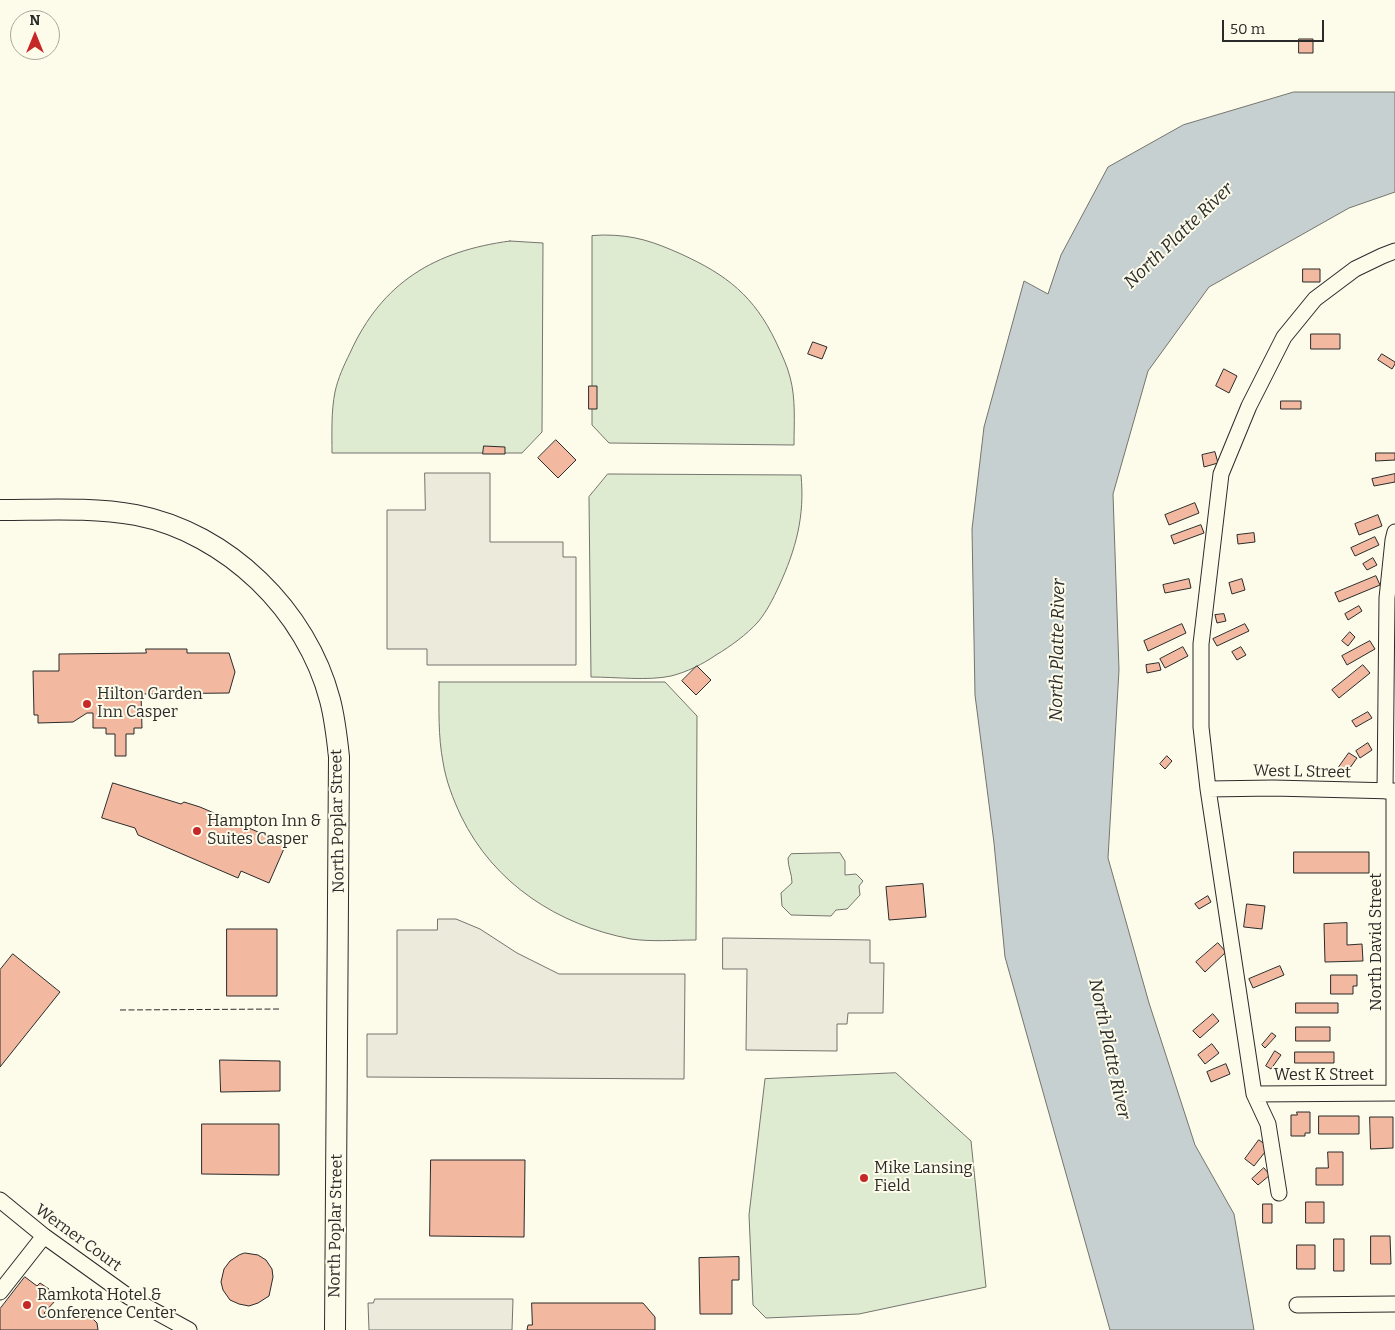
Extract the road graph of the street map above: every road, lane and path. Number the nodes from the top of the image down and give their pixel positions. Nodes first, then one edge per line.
1 (1395, 251) edge
2 (0, 510) edge
3 (1395, 532) edge
4 (1208, 789) junction
5 (1391, 790) edge
6 (1395, 1093) edge
7 (1254, 1094) junction
8 (1279, 1193) dead end
9 (0, 1200) edge
10 (44, 1236) junction
11 (0, 1292) edge
12 (1395, 1304) edge
13 (1297, 1305) dead end
14 (189, 1330) edge
15 (335, 1330) edge

1 - 4 street
2 - 15 main road, North Poplar Street
3 - 5 street, North David Street
4 - 5 street, West L Street
4 - 7 street
5 - 6 street, North David Street
6 - 7 street, West K Street
7 - 8 street
9 - 10 street, Werner Court
10 - 11 street
10 - 14 street, Werner Court
12 - 13 street

